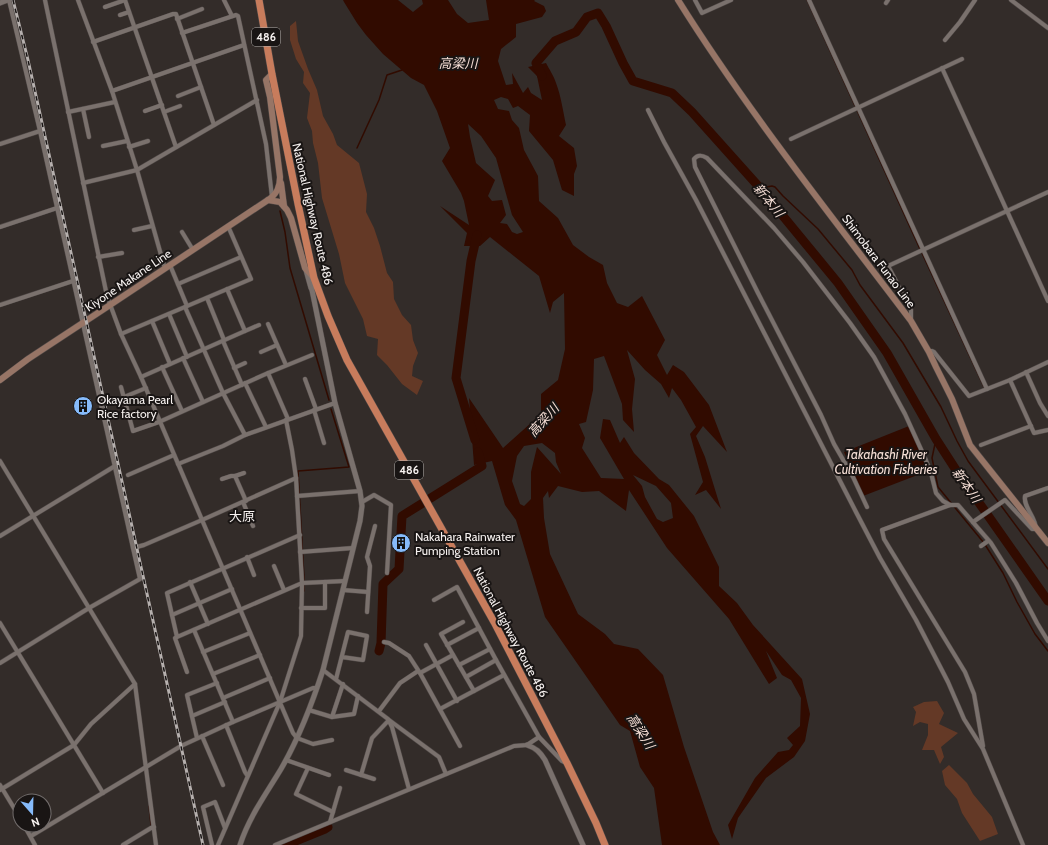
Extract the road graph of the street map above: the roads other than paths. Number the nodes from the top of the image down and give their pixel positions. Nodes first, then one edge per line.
1 (8, 0) edge
2 (45, 0) edge
3 (78, 0) edge
4 (125, 0) edge
5 (224, 0) edge
6 (259, 0) edge
7 (678, 0) edge
8 (695, 0) edge
9 (731, 0) edge
10 (809, 0) edge
11 (975, 0) edge
12 (1011, 0) edge
13 (0, 3) edge
14 (105, 7) dead end
15 (202, 9) dead end
16 (129, 12) junction
17 (120, 15) dead end
18 (232, 16) junction
19 (177, 19) junction
20 (1047, 25) edge
21 (135, 28) junction
22 (182, 33) junction
23 (945, 40) dead end
24 (93, 42) junction
25 (244, 45) junction
26 (962, 59) dead end
27 (192, 63) junction
28 (942, 68) junction
29 (272, 74) junction
30 (152, 77) junction
31 (201, 87) junction
32 (112, 91) junction
33 (178, 96) dead end
34 (257, 100) junction
35 (115, 102) junction
36 (162, 105) junction
37 (180, 106) dead end
38 (857, 108) junction
39 (83, 109) junction
40 (648, 110) dead end
41 (145, 111) dead end
42 (68, 112) junction
43 (164, 112) junction
44 (214, 125) junction
45 (40, 131) junction
46 (89, 137) dead end
47 (791, 139) dead end
48 (127, 141) junction
49 (148, 141) dead end
50 (0, 144) edge
51 (103, 146) dead end
52 (129, 146) junction
53 (176, 147) junction
54 (137, 170) junction
55 (280, 182) junction
56 (83, 183) junction
57 (1048, 192) edge
58 (270, 198) junction
59 (284, 206) junction
60 (57, 208) junction
61 (1008, 211) junction
62 (152, 226) junction
63 (228, 226) junction
64 (0, 227) edge
65 (134, 230) dead end
66 (182, 232) dead end
67 (192, 250) junction
68 (923, 250) junction
69 (122, 253) dead end
70 (98, 257) junction
71 (241, 257) junction
72 (168, 267) junction
73 (305, 268) junction
74 (314, 278) junction
75 (73, 281) junction
76 (178, 284) junction
77 (227, 289) junction
78 (312, 290) junction
79 (207, 298) junction
80 (1048, 301) edge
81 (0, 305) edge
82 (110, 305) junction
83 (186, 307) junction
84 (169, 314) junction
85 (152, 321) junction
86 (911, 321) junction
87 (83, 323) junction
88 (268, 324) dead end
89 (259, 325) dead end
90 (245, 331) junction
91 (121, 334) junction
92 (224, 340) junction
93 (277, 345) junction
94 (203, 349) junction
95 (261, 352) dead end
96 (929, 352) junction
97 (312, 355) dead end
98 (185, 357) junction
99 (1048, 362) edge
100 (245, 363) dead end
101 (170, 364) junction
102 (286, 366) junction
103 (162, 367) junction
104 (234, 368) junction
105 (1026, 372) junction
106 (268, 373) junction
107 (141, 376) junction
108 (305, 379) dead end
109 (0, 380) edge
110 (1010, 380) junction
111 (243, 384) junction
112 (121, 387) dead end
113 (146, 388) junction
114 (987, 389) junction
115 (223, 393) junction
116 (124, 397) junction
117 (203, 402) junction
118 (335, 402) junction
119 (315, 410) junction
120 (182, 411) junction
121 (1048, 416) edge
122 (287, 420) junction
123 (159, 422) junction
124 (1030, 426) junction
125 (266, 428) junction
126 (1048, 430) edge
127 (245, 435) junction
128 (324, 443) dead end
129 (981, 445) dead end
130 (174, 455) junction
131 (0, 461) edge
132 (178, 464) junction
133 (115, 466) junction
134 (244, 473) dead end
135 (128, 475) dead end
136 (236, 476) junction
137 (296, 478) junction
138 (222, 479) dead end
139 (1048, 488) edge
140 (360, 491) junction
141 (299, 496) junction
142 (244, 501) junction
143 (362, 502) junction
144 (950, 505) junction
145 (867, 507) dead end
146 (33, 516) junction
147 (202, 520) junction
148 (973, 522) junction
149 (253, 526) dead end
150 (375, 526) dead end
151 (1036, 529) junction
152 (300, 535) junction
153 (0, 536) edge
154 (1048, 543) edge
155 (133, 548) junction
156 (353, 548) junction
157 (302, 552) junction
158 (247, 557) junction
159 (274, 566) dead end
160 (223, 568) junction
161 (387, 573) dead end
162 (254, 575) dead end
163 (345, 581) junction
164 (190, 582) junction
165 (304, 582) junction
166 (325, 582) junction
167 (232, 589) junction
168 (284, 590) junction
169 (343, 590) junction
170 (368, 592) junction
171 (434, 600) dead end
172 (199, 603) junction
173 (89, 608) junction
174 (303, 608) junction
175 (240, 610) junction
176 (367, 612) dead end
177 (172, 615) junction
178 (463, 622) dead end
179 (0, 623) edge
180 (208, 624) junction
181 (479, 628) junction
182 (194, 630) junction
183 (250, 632) junction
184 (177, 638) junction
185 (1048, 641) edge
186 (384, 642) dead end
187 (426, 645) dead end
188 (447, 645) junction
189 (490, 649) junction
190 (18, 652) junction
191 (203, 652) junction
192 (260, 655) junction
193 (453, 655) junction
194 (342, 657) junction
195 (496, 660) junction
196 (0, 663) edge
197 (436, 664) junction
198 (459, 665) junction
199 (323, 670) junction
200 (187, 672) dead end
201 (419, 672) junction
202 (213, 674) junction
203 (504, 675) junction
204 (466, 677) junction
205 (270, 678) junction
206 (336, 679) junction
207 (217, 683) junction
208 (135, 684) junction
209 (343, 684) junction
210 (317, 688) junction
211 (474, 691) junction
212 (358, 696) junction
213 (224, 700) junction
214 (457, 700) junction
215 (280, 702) junction
216 (440, 709) junction
217 (309, 710) junction
218 (379, 711) junction
219 (192, 716) junction
220 (332, 717) junction
221 (389, 720) junction
222 (233, 722) junction
223 (226, 725) junction
224 (202, 736) junction
225 (539, 737) junction
226 (197, 738) junction
227 (297, 738) junction
228 (332, 740) dead end
229 (74, 745) junction
230 (527, 745) junction
231 (460, 746) dead end
232 (983, 749) junction
233 (286, 760) junction
234 (567, 763) junction
235 (146, 766) junction
236 (308, 768) junction
237 (346, 770) dead end
238 (361, 774) junction
239 (446, 774) junction
240 (248, 775) junction
241 (330, 775) dead end
242 (374, 779) dead end
243 (223, 785) dead end
244 (1, 788) edge
245 (340, 788) dead end
246 (409, 789) junction
247 (102, 793) junction
248 (12, 805) edge
249 (333, 812) junction
250 (330, 822) junction
251 (152, 828) junction
252 (225, 828) junction
253 (29, 833) edge
254 (31, 836) junction
255 (35, 845) edge
256 (123, 845) edge
257 (156, 845) edge
258 (212, 845) edge
259 (218, 845) edge
260 (240, 845) edge
261 (275, 845) edge
262 (583, 845) edge
263 (605, 845) edge
264 (1023, 845) edge

1 - 13 street
1 - 45 street
2 - 42 street
3 - 24 street
4 - 14 street
4 - 16 street
5 - 18 street
6 - 29 highway, National Highway Route 486 / 486
7 - 86 main road, Shimobara Funao Line
8 - 9 street
10 - 38 street
11 - 23 street
12 - 20 street
15 - 19 street
16 - 17 street
16 - 21 street
18 - 22 street
18 - 25 street
19 - 21 street
19 - 22 street
21 - 24 street
21 - 30 street
22 - 27 street
24 - 32 street
25 - 27 street
25 - 34 street
26 - 28 street
27 - 30 street
27 - 31 street
28 - 38 street
28 - 61 street
29 - 55 main road
29 - 74 highway, National Highway Route 486 / 486
30 - 32 street
30 - 36 street
31 - 33 street
31 - 44 street
32 - 35 street
34 - 44 street
34 - 58 street
35 - 39 street
35 - 48 street
36 - 41 street
36 - 43 street
37 - 43 street
38 - 47 street
38 - 68 street
39 - 42 street
39 - 46 street
40 - 232 street
42 - 56 street
43 - 53 street
44 - 53 street
45 - 50 street
45 - 60 street
48 - 51 street
48 - 52 street
49 - 52 street
52 - 54 street
53 - 54 street
54 - 56 street
54 - 62 street
55 - 58 main road, Kiyone Makane Line
55 - 59 main road
56 - 70 street
57 - 61 street
58 - 59 main road
58 - 63 main road, Kiyone Makane Line
59 - 73 main road
60 - 64 street
60 - 75 street
61 - 68 street
61 - 80 street
62 - 65 street
62 - 72 street
63 - 67 main road, Kiyone Makane Line
63 - 71 street
66 - 67 street
67 - 72 main road, Kiyone Makane Line
68 - 86 street
68 - 114 street
69 - 70 street
70 - 82 street
71 - 76 street
71 - 77 street
72 - 76 street
72 - 82 main road, Kiyone Makane Line
73 - 74 main road
73 - 78 street
74 - 78 street
74 - 234 highway, National Highway Route 486 / 486
75 - 81 street
75 - 87 street
76 - 83 street
77 - 79 street
77 - 90 street
78 - 118 street
79 - 83 street
79 - 92 street
82 - 87 main road, Kiyone Makane Line
82 - 91 street
83 - 84 street
83 - 94 street
84 - 85 street
84 - 98 street
85 - 91 street
85 - 101 street
86 - 96 main road, Shimobara Funao Line
87 - 109 main road, Kiyone Makane Line
87 - 133 street
88 - 93 street
89 - 90 street
90 - 92 street
91 - 107 street
92 - 94 street
92 - 104 street
93 - 95 street
93 - 102 street
94 - 98 street
94 - 115 street
96 - 114 street
96 - 151 main road, Shimobara Funao Line
97 - 102 street
98 - 101 street
98 - 117 street
99 - 105 street
100 - 104 street
101 - 103 street
102 - 106 street
103 - 107 street
103 - 120 street
104 - 111 street
105 - 110 street
105 - 121 street
106 - 111 street
106 - 122 street
107 - 113 street
108 - 119 street
110 - 114 street
110 - 124 street
111 - 115 street
111 - 125 street
112 - 116 street
113 - 116 street
113 - 123 street
115 - 117 street
115 - 127 street
116 - 123 street
117 - 120 street
118 - 119 street
118 - 140 street
119 - 122 street
119 - 128 street
120 - 123 street
122 - 125 street
122 - 137 street
123 - 130 street
124 - 126 street
124 - 129 street
125 - 127 street
127 - 132 street
130 - 132 street
130 - 135 street
131 - 146 street
132 - 147 street
133 - 146 street
133 - 155 street
134 - 136 street
136 - 138 street
136 - 142 street
137 - 141 street
137 - 142 street
139 - 151 street
140 - 141 street
140 - 143 street
141 - 152 street
142 - 147 street
142 - 149 street
143 - 156 street
143 - 161 street
144 - 145 street
144 - 148 street
144 - 232 street
146 - 153 street
146 - 173 street
147 - 155 street
147 - 160 street
148 - 151 street
148 - 185 street
150 - 170 street
151 - 154 main road, Shimobara Funao Line
152 - 157 street
152 - 158 street
155 - 173 street
156 - 157 street
156 - 163 street
157 - 165 street
158 - 160 street
158 - 162 street
159 - 168 street
160 - 164 street
160 - 167 street
163 - 166 street
163 - 169 street
164 - 172 street
164 - 177 street
165 - 166 street
165 - 168 street
165 - 174 street
166 - 174 street
167 - 172 street
167 - 175 street
168 - 175 street
169 - 170 street
169 - 199 street
170 - 176 street
171 - 181 street
172 - 177 street
172 - 180 street
173 - 190 street
173 - 208 street
174 - 215 street
175 - 180 street
175 - 183 street
177 - 184 street
178 - 188 street
179 - 190 street
180 - 182 street
181 - 188 street
181 - 189 street
182 - 184 street
182 - 191 street
183 - 191 street
183 - 192 street
184 - 200 street
186 - 201 street
187 - 197 street
188 - 193 street
189 - 195 street
189 - 198 street
190 - 196 street
190 - 229 street
191 - 202 street
192 - 202 street
192 - 205 street
193 - 197 street
193 - 198 street
194 - 194 street
194 - 206 street
195 - 203 street
195 - 204 street
197 - 201 street
197 - 214 street
198 - 204 street
199 - 206 street
199 - 210 street
201 - 216 street
201 - 218 street
202 - 207 street
203 - 211 street
203 - 225 street
204 - 211 street
205 - 213 street
205 - 215 street
206 - 209 street
207 - 213 street
207 - 219 street
208 - 229 street
208 - 235 street
209 - 212 street
209 - 220 street
210 - 215 street
210 - 217 street
211 - 214 street
212 - 218 street
212 - 220 street
213 - 219 street
213 - 222 street
214 - 216 street
215 - 222 street
215 - 227 street
215 - 240 street
216 - 231 street
217 - 220 street
217 - 227 street
218 - 221 street
219 - 226 street
221 - 238 street
221 - 239 street
221 - 246 street
222 - 223 street
223 - 224 street
223 - 240 street
224 - 226 street
224 - 243 street
225 - 230 street
225 - 234 street
226 - 235 street
227 - 228 street
227 - 233 street
229 - 244 street
229 - 247 street
230 - 239 street
230 - 262 street
232 - 264 street
233 - 236 street
233 - 260 street
234 - 263 highway, National Highway Route 486 / 486
235 - 247 street
235 - 251 street
236 - 241 street
236 - 249 street
237 - 238 street
238 - 242 street
239 - 246 street
240 - 252 street
244 - 248 street
245 - 249 street
246 - 250 street
247 - 254 street
249 - 250 street
250 - 261 street
251 - 256 street
251 - 257 street
252 - 258 street
252 - 259 street
253 - 254 street
254 - 255 street

